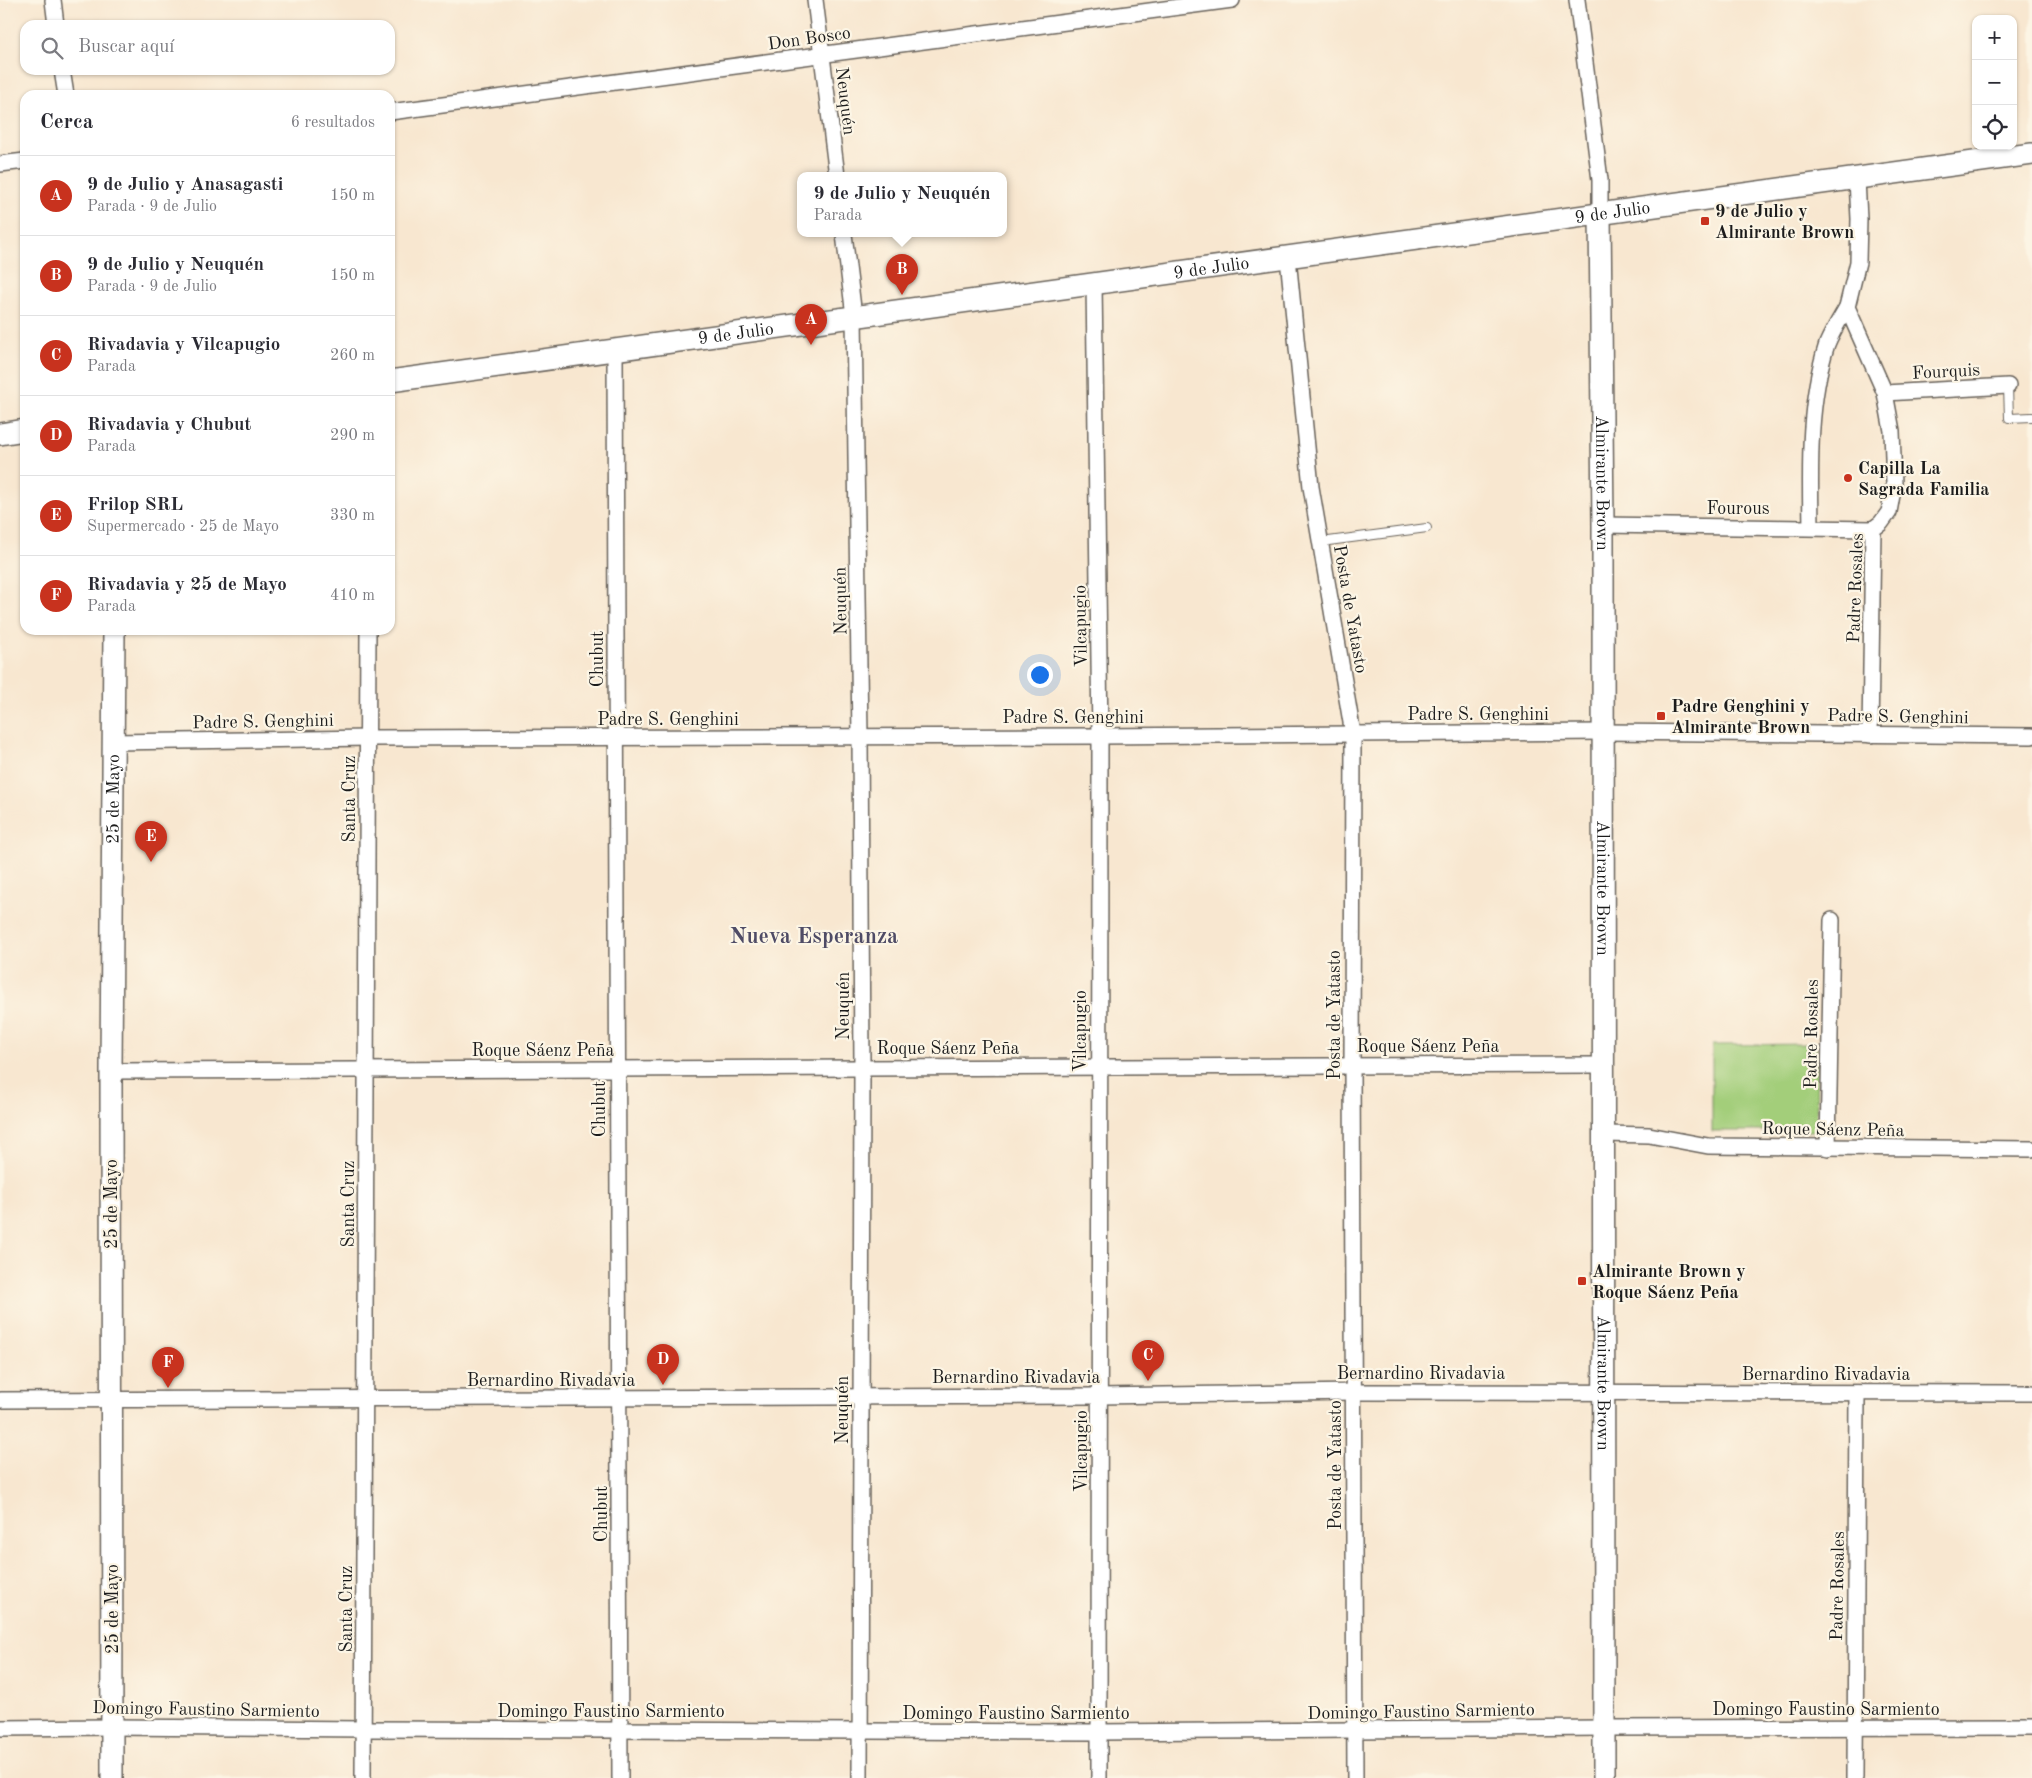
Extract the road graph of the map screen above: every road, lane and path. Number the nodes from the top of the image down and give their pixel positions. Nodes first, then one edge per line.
1 (53, 0) edge
2 (815, 0) edge
3 (1232, 0) edge
4 (1577, 0) edge
5 (55, 20) edge
6 (822, 55) junction
7 (63, 75) edge
8 (65, 90) edge
9 (395, 111) edge
10 (2032, 154) edge
11 (20, 162) edge
12 (0, 164) edge
13 (837, 172) edge
14 (1857, 179) junction
15 (1600, 213) junction
16 (844, 237) edge
17 (1288, 258) junction
18 (1094, 283) junction
19 (1847, 307) junction
20 (854, 316) junction
21 (615, 350) junction
22 (395, 380) edge
23 (2008, 386) joint
24 (1885, 393) junction
25 (2032, 417) edge
26 (20, 431) edge
27 (0, 434) edge
28 (1604, 526) junction
29 (1811, 527) junction
30 (1427, 528) dead end
31 (1873, 529) junction
32 (1321, 542) junction
33 (114, 635) edge
34 (368, 635) edge
35 (1603, 732) junction
36 (1354, 734) junction
37 (1870, 735) junction
38 (860, 736) junction
39 (1100, 736) junction
40 (2032, 736) edge
41 (368, 738) junction
42 (616, 738) junction
43 (114, 742) junction
44 (1832, 920) dead end
45 (1352, 1065) junction
46 (1605, 1065) junction
47 (862, 1067) junction
48 (618, 1068) junction
49 (1099, 1068) junction
50 (367, 1070) junction
51 (111, 1071) junction
52 (1604, 1134) junction
53 (1828, 1148) junction
54 (2032, 1149) edge
55 (1354, 1392) junction
56 (1604, 1392) junction
57 (2032, 1393) edge
58 (1857, 1394) junction
59 (1100, 1396) junction
60 (861, 1397) junction
61 (619, 1399) junction
62 (0, 1400) edge
63 (111, 1400) junction
64 (365, 1400) junction
65 (112, 1726) junction
66 (2032, 1727) edge
67 (0, 1728) edge
68 (1604, 1728) junction
69 (1854, 1728) junction
70 (620, 1729) junction
71 (364, 1730) junction
72 (1355, 1730) junction
73 (860, 1731) junction
74 (1099, 1732) junction
75 (112, 1778) edge
76 (363, 1778) edge
77 (620, 1778) edge
78 (860, 1778) edge
79 (1099, 1778) edge
80 (1355, 1778) edge
81 (1604, 1778) edge
82 (1855, 1778) edge

1 - 5 street
2 - 6 street, Neuquén
3 - 6 street, Don Bosco
4 - 15 street, Almirante Brown
6 - 9 street, Don Bosco
6 - 13 street, Neuquén
7 - 8 street
10 - 14 street, 9 de Julio
11 - 12 street
14 - 15 street, 9 de Julio
14 - 19 street
15 - 17 street, 9 de Julio
15 - 28 street, Almirante Brown
16 - 20 street, Neuquén
17 - 18 street, 9 de Julio
17 - 32 street, Posta de Yatasto
18 - 20 street, 9 de Julio
18 - 39 street, Vilcapugio
19 - 24 street, Padre Rosales
19 - 29 street
20 - 21 street, 9 de Julio
20 - 38 street, Neuquén
21 - 22 street, 9 de Julio
21 - 42 street, Chubut
23 - 24 street, Fourquis
23 - 25 lane
24 - 31 street, Padre Rosales
26 - 27 street
28 - 29 street, Fourous
28 - 35 street, Almirante Brown
29 - 31 street, Fourous
30 - 32 lane
31 - 37 street, Padre Rosales
32 - 36 street, Posta de Yatasto
33 - 43 street, 25 de Mayo
34 - 41 street, Santa Cruz
35 - 36 street, Padre S. Genghini
35 - 37 street, Padre S. Genghini
35 - 46 street, Almirante Brown
36 - 39 street, Padre S. Genghini
36 - 45 street, Posta de Yatasto
37 - 40 street, Padre S. Genghini
38 - 39 street, Padre S. Genghini
38 - 42 street, Padre S. Genghini
38 - 47 street, Neuquén
39 - 49 street, Vilcapugio
41 - 42 street, Padre S. Genghini
41 - 43 street, Padre S. Genghini
41 - 50 street, Santa Cruz
42 - 48 street, Chubut
43 - 51 street, 25 de Mayo
44 - 53 street, Padre Rosales
45 - 46 street, Roque Sáenz Peña
45 - 49 street, Roque Sáenz Peña
45 - 55 street, Posta de Yatasto
46 - 52 street, Almirante Brown
47 - 48 street, Roque Sáenz Peña
47 - 49 street, Roque Sáenz Peña
47 - 60 street, Neuquén
48 - 50 street, Roque Sáenz Peña
48 - 61 street, Chubut
49 - 59 street, Vilcapugio
50 - 51 street, Roque Sáenz Peña
50 - 64 street, Santa Cruz
51 - 63 street, 25 de Mayo
52 - 53 street, Roque Sáenz Peña
52 - 56 street, Almirante Brown
53 - 54 street, Roque Sáenz Peña
55 - 56 street, Bernardino Rivadavia
55 - 59 street, Bernardino Rivadavia
55 - 72 street, Posta de Yatasto
56 - 58 street, Bernardino Rivadavia
56 - 68 street, Almirante Brown
57 - 58 street, Bernardino Rivadavia
58 - 69 street, Padre Rosales
59 - 60 street, Bernardino Rivadavia
59 - 74 street, Vilcapugio
60 - 61 street, Bernardino Rivadavia
60 - 73 street, Neuquén
61 - 64 street, Bernardino Rivadavia
61 - 70 street, Chubut
62 - 63 street, Bernardino Rivadavia
63 - 64 street, Bernardino Rivadavia
63 - 65 street, 25 de Mayo
64 - 71 street, Santa Cruz
65 - 67 street, Domingo Faustino Sarmiento
65 - 71 street, Domingo Faustino Sarmiento
65 - 75 street, 25 de Mayo
66 - 69 street, Domingo Faustino Sarmiento
68 - 69 street, Domingo Faustino Sarmiento
68 - 72 street, Domingo Faustino Sarmiento
68 - 81 street, Almirante Brown
69 - 82 street, Padre Rosales
70 - 71 street, Domingo Faustino Sarmiento
70 - 73 street, Domingo Faustino Sarmiento
70 - 77 street, Chubut
71 - 76 street, Santa Cruz
72 - 74 street, Domingo Faustino Sarmiento
72 - 80 street, Posta de Yatasto
73 - 74 street, Domingo Faustino Sarmiento
73 - 78 street, Neuquén
74 - 79 street, Vilcapugio

